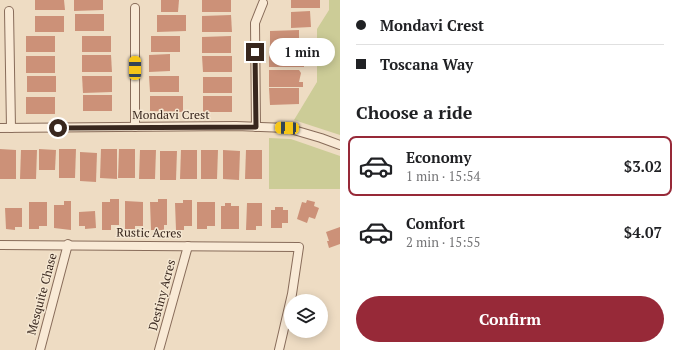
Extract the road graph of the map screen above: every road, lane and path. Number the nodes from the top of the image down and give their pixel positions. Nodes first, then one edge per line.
1 (263, 3) dead end
2 (135, 8) dead end
3 (9, 10) dead end
4 (135, 127) junction
5 (256, 127) junction
6 (0, 128) edge
7 (11, 128) junction
8 (340, 145) edge
9 (68, 244) junction
10 (0, 245) edge
11 (188, 246) junction
12 (40, 350) edge
13 (160, 350) edge
14 (279, 350) edge

1 - 5 street
2 - 4 street
3 - 7 street
4 - 5 street, Mondavi Crest
4 - 7 street, Mondavi Crest
5 - 8 street, Mondavi Crest
6 - 7 street, Mondavi Crest
9 - 10 street, Rustic Acres
9 - 11 street, Rustic Acres
9 - 12 street, Mesquite Chase
11 - 13 street, Destiny Acres
11 - 14 street, Rustic Acres

